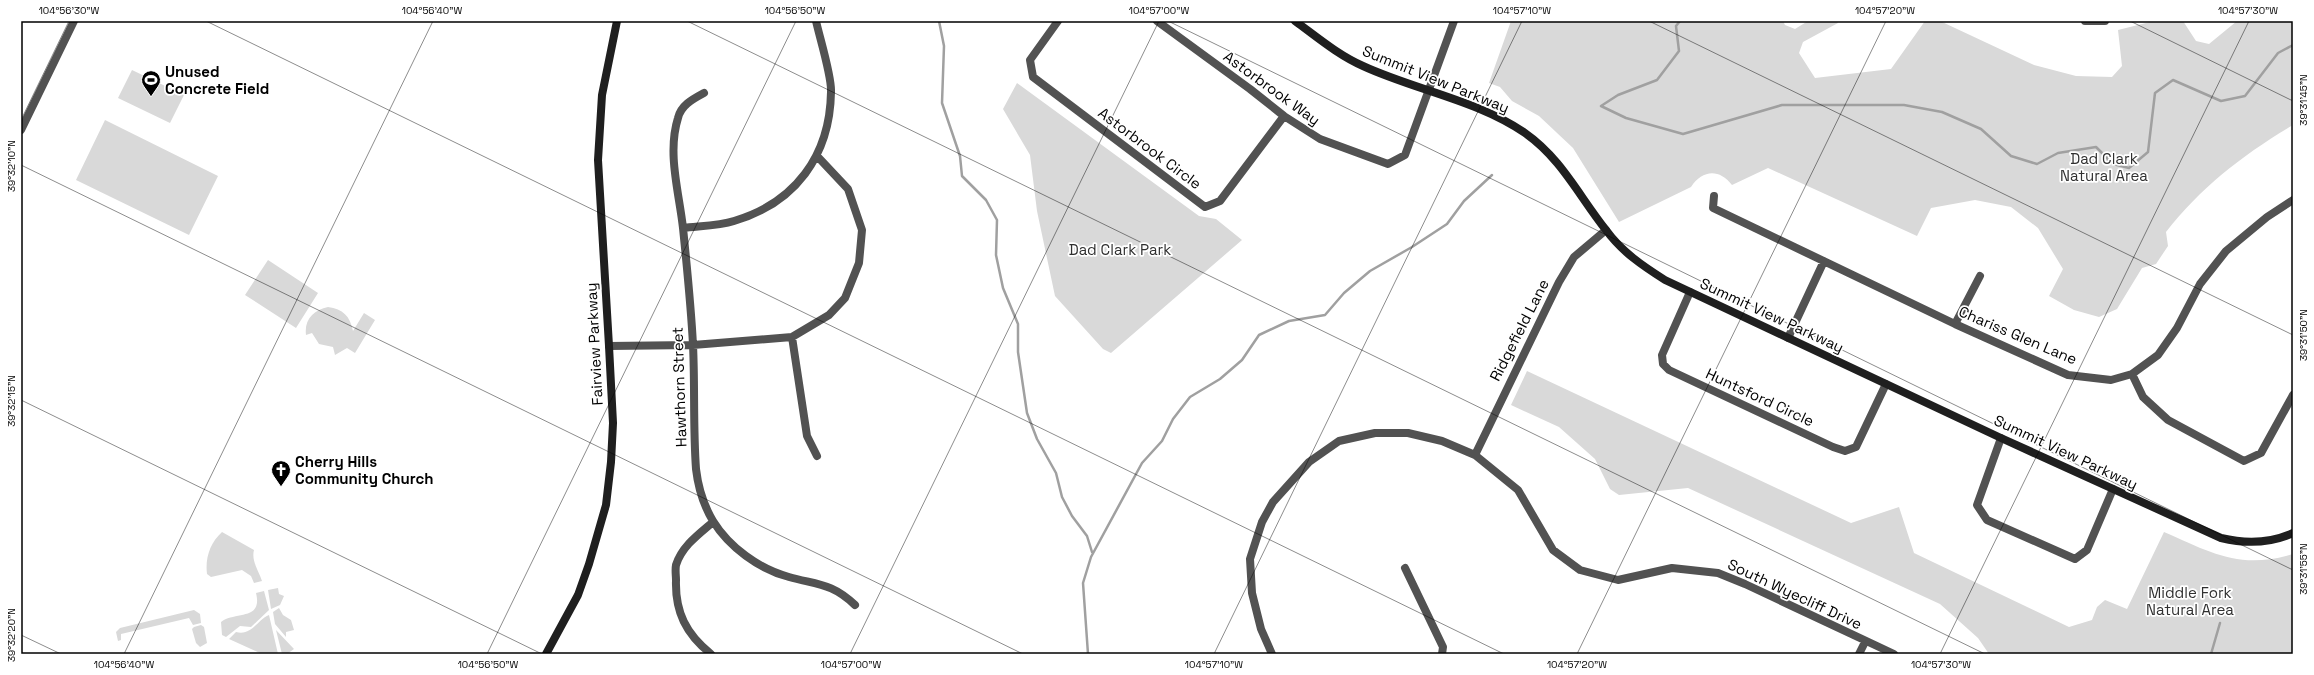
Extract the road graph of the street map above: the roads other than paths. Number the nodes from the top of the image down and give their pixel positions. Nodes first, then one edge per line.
1 (74, 21) edge
2 (617, 21) edge
3 (816, 21) edge
4 (1058, 21) edge
5 (1157, 21) edge
6 (1295, 21) edge
7 (1454, 21) edge
8 (2085, 21) edge
9 (2105, 21) edge
10 (1429, 91) junction
11 (704, 93) dead end
12 (1284, 116) junction
13 (21, 130) edge
14 (817, 156) junction
15 (1714, 196) dead end
16 (2293, 200) edge
17 (683, 228) junction
18 (1606, 230) junction
19 (1824, 261) junction
20 (1980, 276) dead end
21 (1690, 292) junction
22 (1955, 324) junction
23 (792, 337) junction
24 (1788, 338) junction
25 (693, 345) junction
26 (610, 346) junction
27 (2132, 374) junction
28 (1886, 384) junction
29 (2293, 395) edge
30 (2001, 438) junction
31 (1475, 455) junction
32 (817, 456) dead end
33 (2113, 489) junction
34 (713, 522) junction
35 (2293, 533) edge
36 (1404, 568) dead end
37 (856, 605) dead end
38 (1865, 642) junction
39 (546, 654) edge
40 (711, 654) edge
41 (1272, 654) edge
42 (1442, 654) edge
43 (1859, 654) edge
44 (1894, 654) edge

1 - 13 street
2 - 26 street, Fairview Parkway
3 - 14 street
4 - 12 street, Astorbrook Circle
5 - 12 street, Astorbrook Way
6 - 10 street, Summit View Parkway
7 - 10 street, Astorbrook Way
8 - 9 street
10 - 12 street, Astorbrook Way
10 - 18 street, Summit View Parkway
11 - 17 street, Hawthorn Street
14 - 17 street
14 - 23 street
15 - 19 street, Chariss Glen Lane
16 - 27 street, Chariss Glen Lane
17 - 25 street, Hawthorn Street
18 - 21 street, Summit View Parkway
18 - 31 street, Ridgefield Lane
19 - 22 street, Chariss Glen Lane
19 - 24 street
20 - 22 street
21 - 24 street, Summit View Parkway
21 - 28 street, Huntsford Circle
22 - 27 street, Chariss Glen Lane
23 - 25 street
23 - 32 street
24 - 28 street, Summit View Parkway
25 - 26 street
25 - 34 street, Hawthorn Street
26 - 39 street, Fairview Parkway
27 - 29 street
28 - 30 street, Summit View Parkway
30 - 33 street, Summit View Parkway
30 - 33 street
31 - 38 street, South Wyecliff Drive
31 - 41 street, South Wyecliff Drive
33 - 35 street, Summit View Parkway
34 - 37 street, Hawthorn Street
34 - 40 street
36 - 42 street
38 - 43 street
38 - 44 street, South Wyecliff Drive

